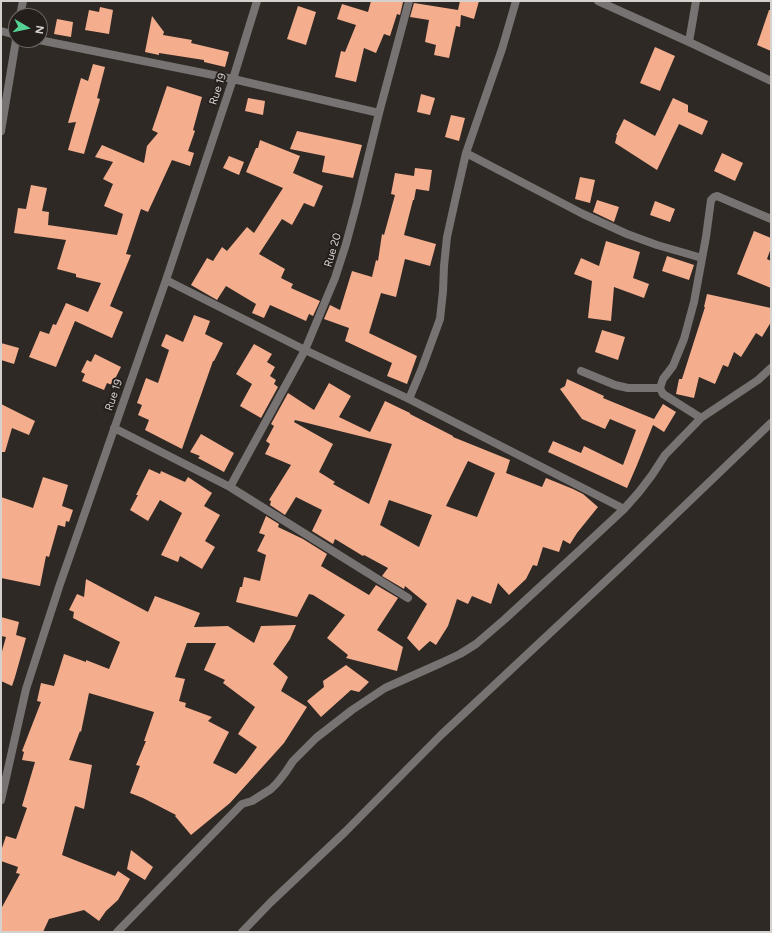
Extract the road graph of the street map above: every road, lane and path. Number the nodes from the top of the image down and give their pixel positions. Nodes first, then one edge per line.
1 (257, 1) edge
2 (409, 1) edge
3 (516, 1) edge
4 (598, 1) edge
5 (696, 1) edge
6 (48, 42) edge
7 (689, 42) junction
8 (15, 48) edge
9 (233, 79) junction
10 (771, 81) edge
11 (379, 113) junction
12 (1, 131) edge
13 (466, 153) junction
14 (771, 219) edge
15 (702, 258) junction
16 (166, 280) junction
17 (305, 350) junction
18 (771, 368) edge
19 (581, 371) dead end
20 (660, 388) junction
21 (409, 399) junction
22 (701, 418) junction
23 (771, 423) edge
24 (114, 428) junction
25 (230, 487) junction
26 (624, 509) junction
27 (408, 598) dead end
28 (1, 800) edge
29 (118, 932) edge
30 (242, 932) edge

1 - 9 street, Rue 19
2 - 11 street, Rue 20
3 - 13 street
4 - 7 street
5 - 7 street
6 - 9 street
7 - 10 street
8 - 12 street
9 - 11 street
9 - 16 street, Rue 19
11 - 17 street, Rue 20
13 - 15 street
13 - 21 street
14 - 15 street
15 - 20 street
16 - 17 street
16 - 24 street, Rue 19
17 - 21 street
17 - 25 street, Rue 20
18 - 22 street
19 - 20 street
20 - 22 street
21 - 26 street
22 - 26 street
23 - 30 street
24 - 25 street
24 - 28 street, Rue 19
25 - 27 street
26 - 29 street

